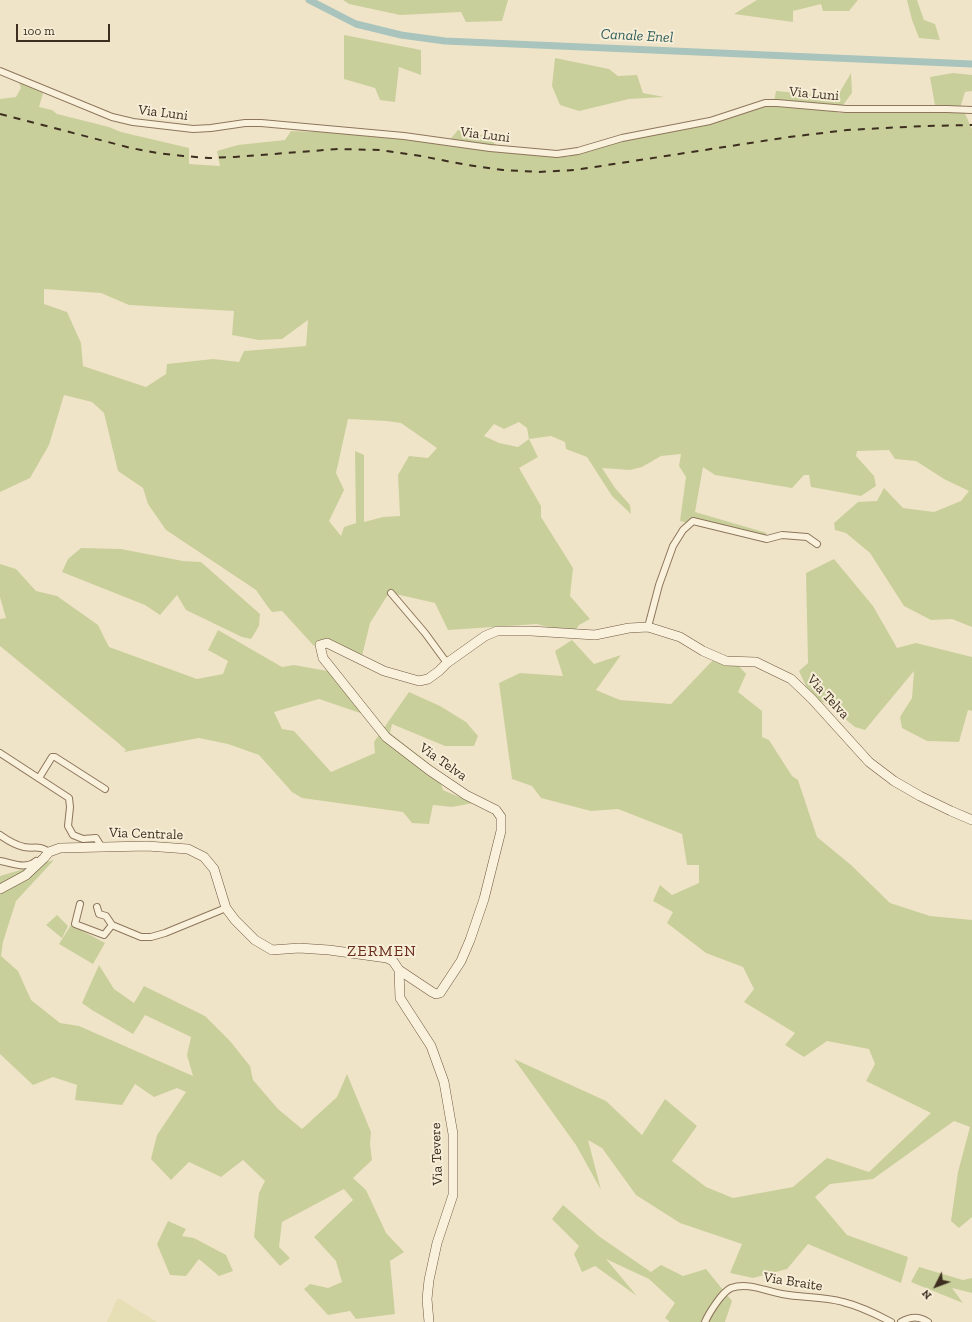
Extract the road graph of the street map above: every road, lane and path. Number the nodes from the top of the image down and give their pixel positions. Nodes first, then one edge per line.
1 (0, 71) edge
2 (972, 110) edge
3 (817, 544) dead end
4 (391, 593) dead end
5 (648, 627) junction
6 (447, 663) junction
7 (0, 753) edge
8 (38, 778) junction
9 (105, 789) dead end
10 (972, 820) edge
11 (0, 835) edge
12 (101, 846) junction
13 (47, 855) junction
14 (0, 860) edge
15 (0, 889) edge
16 (80, 904) dead end
17 (96, 907) dead end
18 (226, 908) junction
19 (112, 925) junction
20 (399, 970) junction
21 (428, 1322) edge
22 (705, 1322) edge
23 (891, 1322) edge
24 (901, 1322) edge
25 (928, 1322) edge

1 - 2 street, Via Luni
3 - 5 street
4 - 6 street
5 - 6 street, Via Telva
5 - 10 street, Via Telva
6 - 20 street, Via Telva
7 - 8 street
8 - 9 street
8 - 12 street
11 - 13 street, Via Centrale
12 - 13 street, Via Centrale
12 - 18 street, Via Centrale
13 - 14 street
13 - 15 street
16 - 19 street
17 - 19 street
18 - 19 street
18 - 20 street, Via Centrale
20 - 21 street, Via Tevere
22 - 23 street, Via Braite
24 - 25 street

